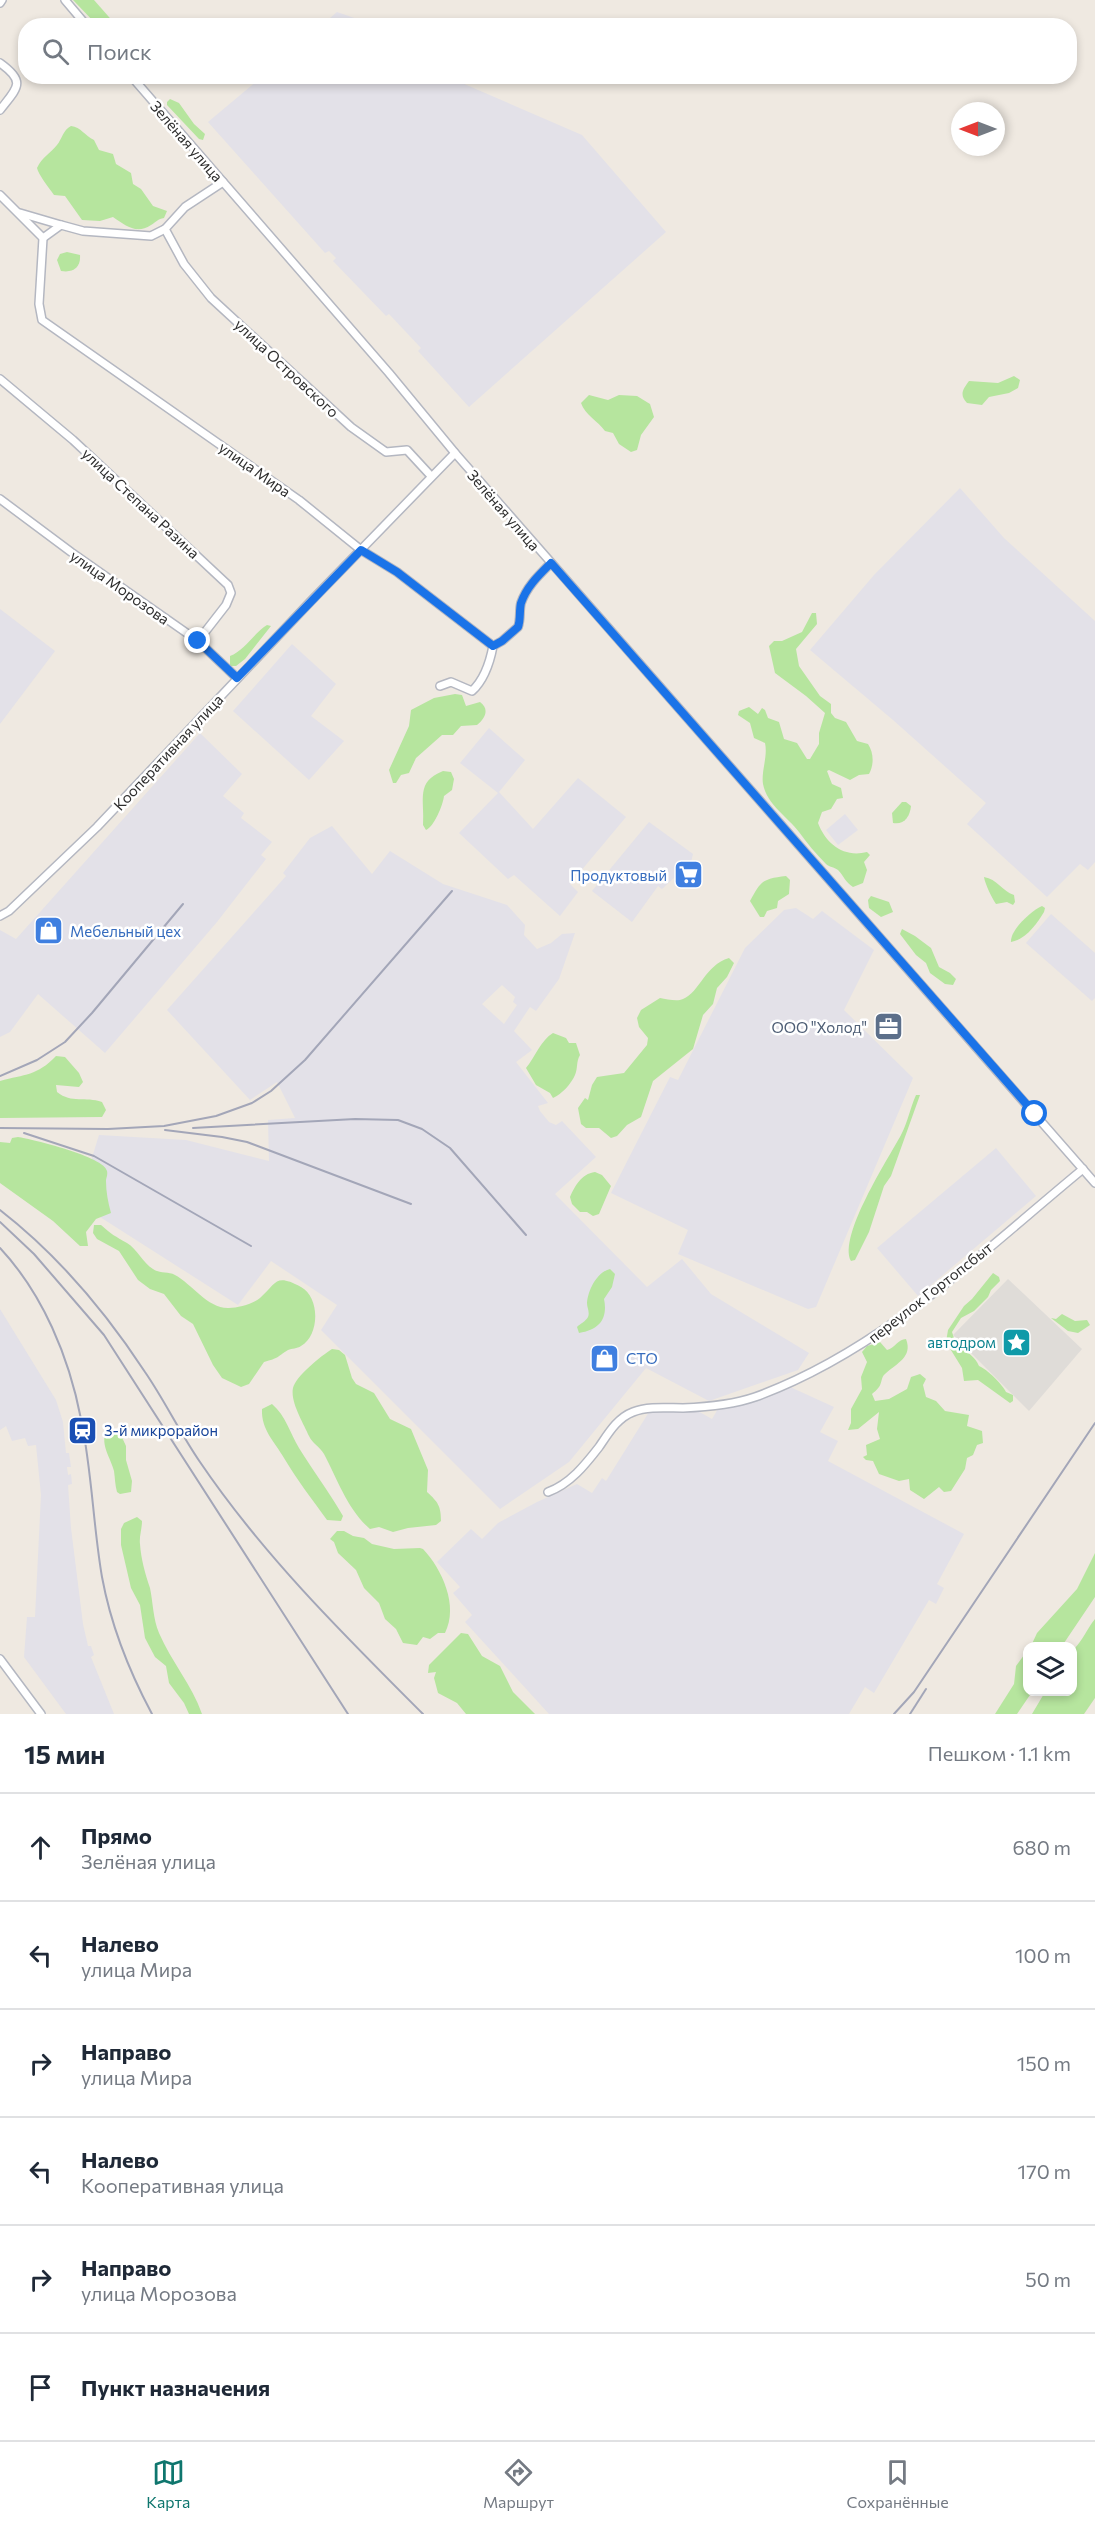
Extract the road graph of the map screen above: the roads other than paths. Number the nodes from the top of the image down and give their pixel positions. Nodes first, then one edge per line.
1 (65, 0) edge
2 (80, 18) edge
3 (0, 63) edge
4 (138, 84) edge
5 (0, 110) edge
6 (223, 182) junction
7 (0, 195) edge
8 (20, 213) junction
9 (61, 225) junction
10 (165, 229) junction
11 (43, 238) junction
12 (0, 379) edge
13 (455, 453) junction
14 (431, 476) junction
15 (0, 500) edge
16 (361, 550) junction
17 (551, 563) junction
18 (198, 641) junction
19 (493, 646) junction
20 (237, 678) junction
21 (440, 686) dead end
22 (0, 916) edge
23 (1083, 1169) junction
24 (1095, 1183) edge
25 (548, 1492) dead end
26 (0, 1659) edge
27 (41, 1714) edge

1 - 2 street
3 - 5 street
4 - 6 street, Зелёная улица
6 - 10 street
6 - 13 street, Зелёная улица
7 - 8 street
8 - 9 street
8 - 11 street
9 - 10 street
9 - 11 street
10 - 14 street, улица Островского
11 - 16 street, улица Мира
12 - 18 street, улица Степана Разина
13 - 14 street, Кооперативная улица
13 - 17 street, Зелёная улица
14 - 16 street, Кооперативная улица
15 - 18 street, улица Морозова
16 - 19 street, улица Мира
16 - 20 street, Кооперативная улица
17 - 19 street
17 - 23 street, Зелёная улица
18 - 20 street, улица Морозова
19 - 21 street
20 - 22 street, Кооперативная улица
23 - 24 street, Зелёная улица
23 - 25 street, переулок Гортопсбыт
26 - 27 street

